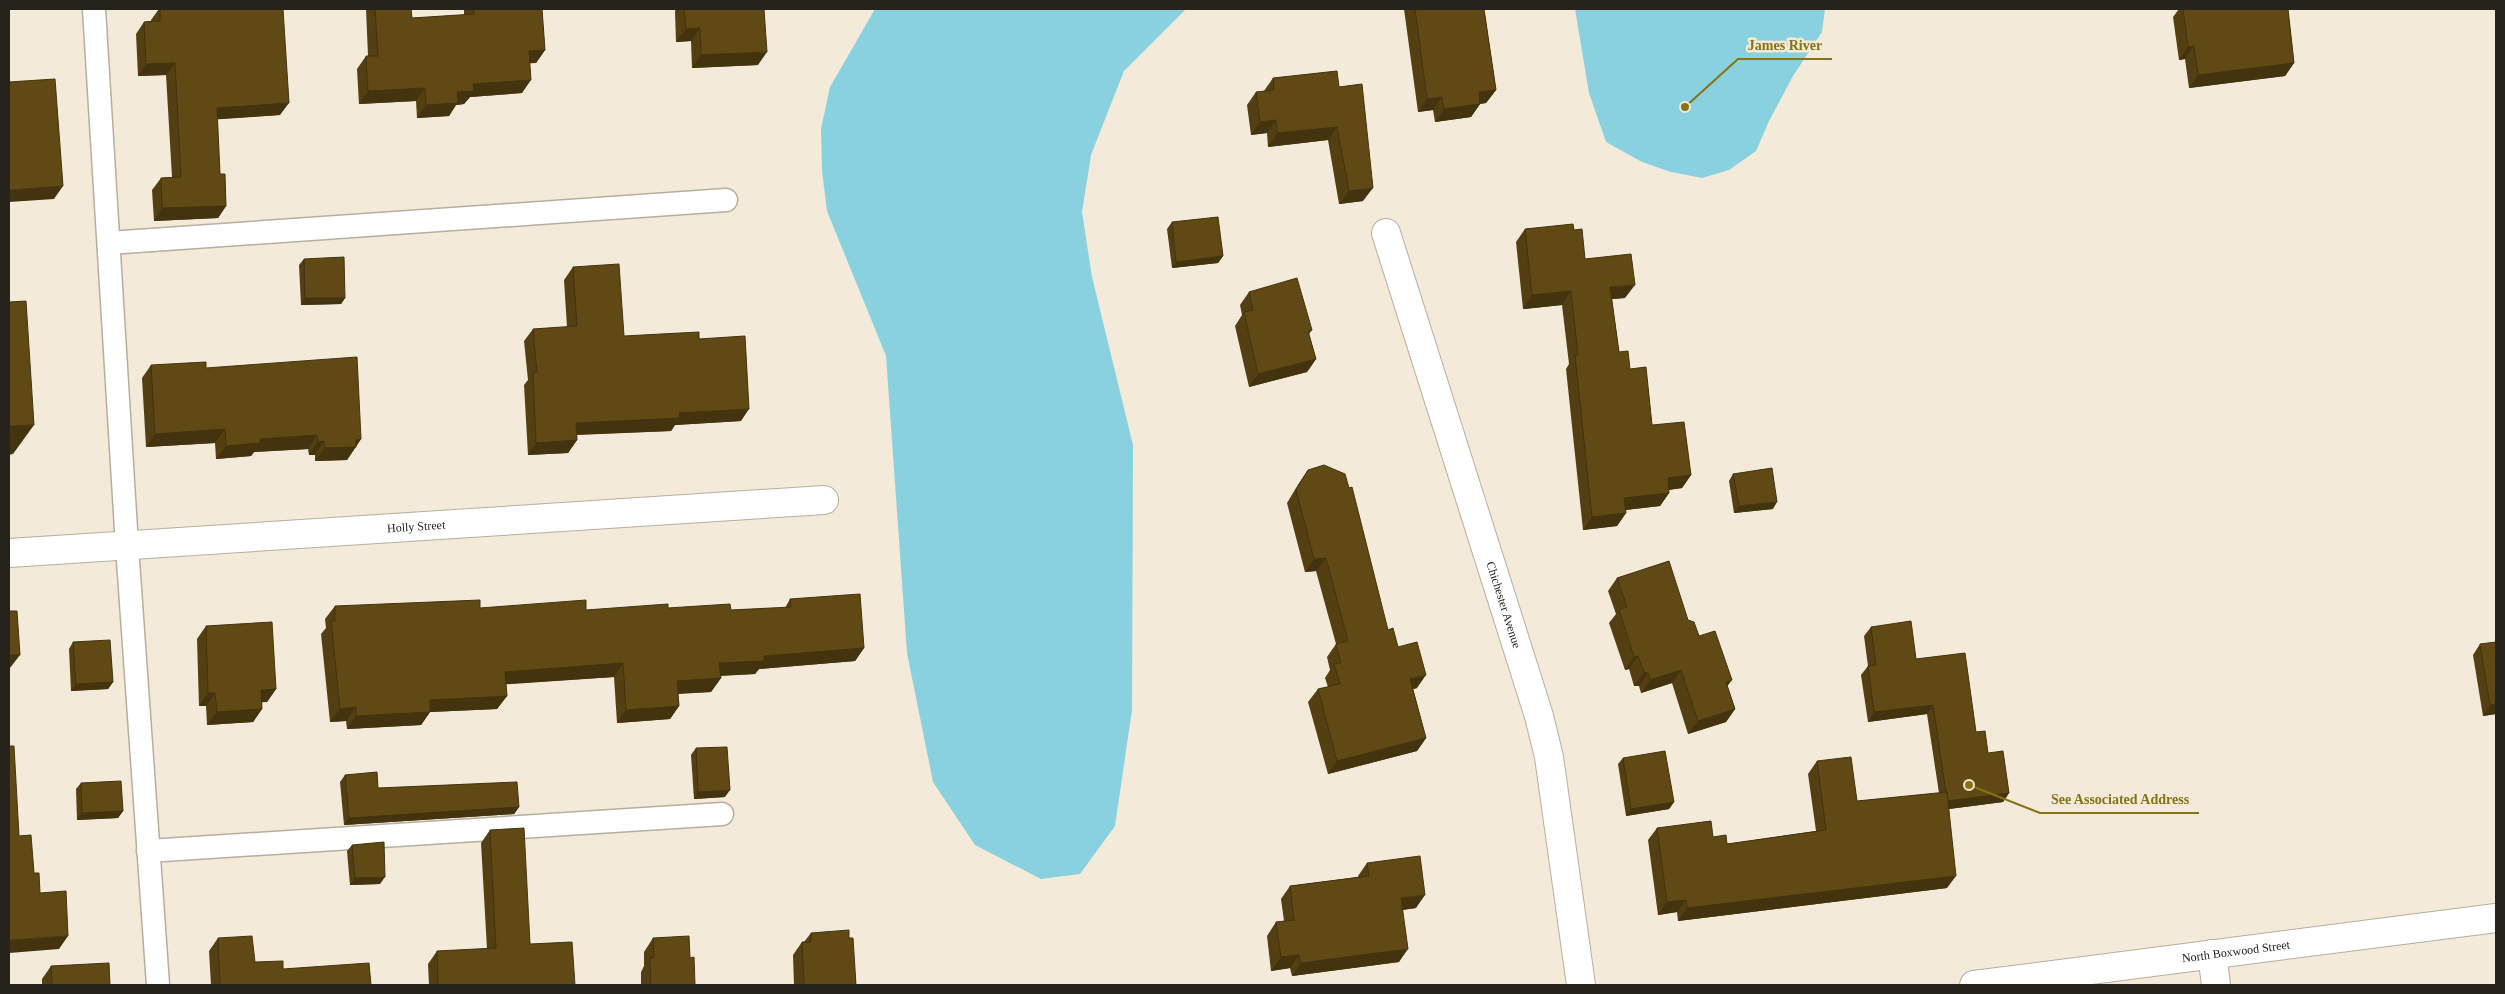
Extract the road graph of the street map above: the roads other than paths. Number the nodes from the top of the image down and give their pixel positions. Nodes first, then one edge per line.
1 (94, 9) edge
2 (726, 200) dead end
3 (1386, 233) dead end
4 (109, 243) junction
5 (824, 500) dead end
6 (127, 546) junction
7 (9, 553) edge
8 (722, 814) dead end
9 (148, 851) junction
10 (2496, 918) edge
11 (2212, 954) junction
12 (158, 985) edge
13 (1581, 985) edge
14 (1974, 985) edge
15 (2216, 985) edge

1 - 4 lane
2 - 4 lane
3 - 13 street, Chichester Avenue
4 - 6 lane
5 - 6 street, Holly Street
6 - 7 street, Holly Street
6 - 9 lane
8 - 9 lane
9 - 12 lane
10 - 11 street, North Boxwood Street
11 - 14 street, North Boxwood Street
11 - 15 street

